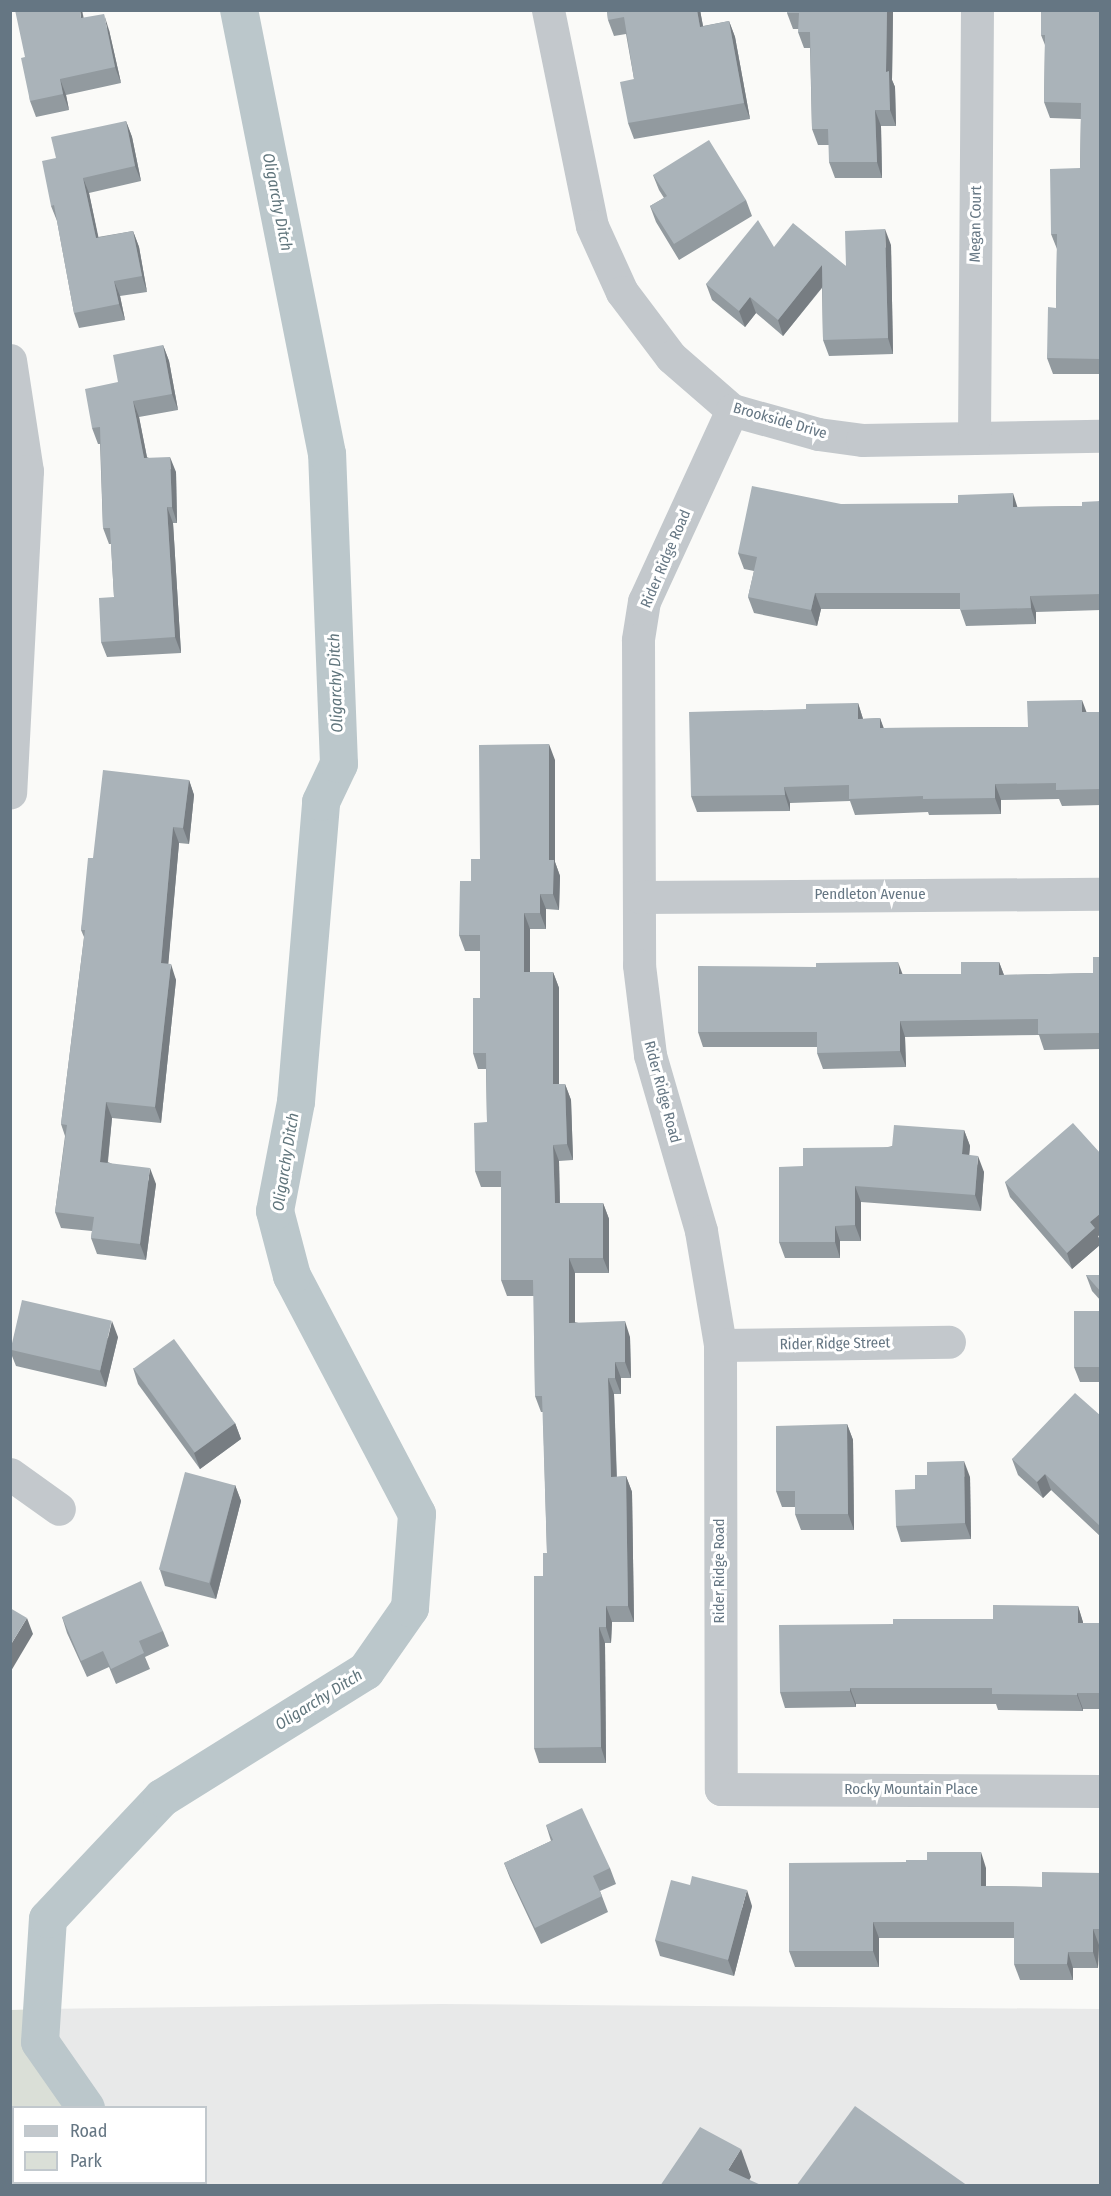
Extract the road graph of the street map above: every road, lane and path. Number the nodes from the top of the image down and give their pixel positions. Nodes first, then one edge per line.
1 (548, 10) edge
2 (977, 10) edge
3 (10, 360) edge
4 (732, 410) junction
5 (1101, 436) edge
6 (974, 438) junction
7 (14, 690) edge
8 (10, 793) edge
9 (1101, 894) edge
10 (640, 897) junction
11 (950, 1342) dead end
12 (720, 1345) junction
13 (10, 1474) edge
14 (59, 1509) dead end
15 (721, 1789) joint
16 (1101, 1791) edge

1 - 4 street, Brookside Drive
2 - 6 street, Megan Court
3 - 7 street
4 - 6 street, Brookside Drive
4 - 10 street, Rider Ridge Road
5 - 6 street, Brookside Drive
7 - 8 street
9 - 10 street, Pendleton Avenue
10 - 12 street, Rider Ridge Road
11 - 12 street, Rider Ridge Street
12 - 15 street, Rider Ridge Road
13 - 14 street
15 - 16 street, Rocky Mountain Place

